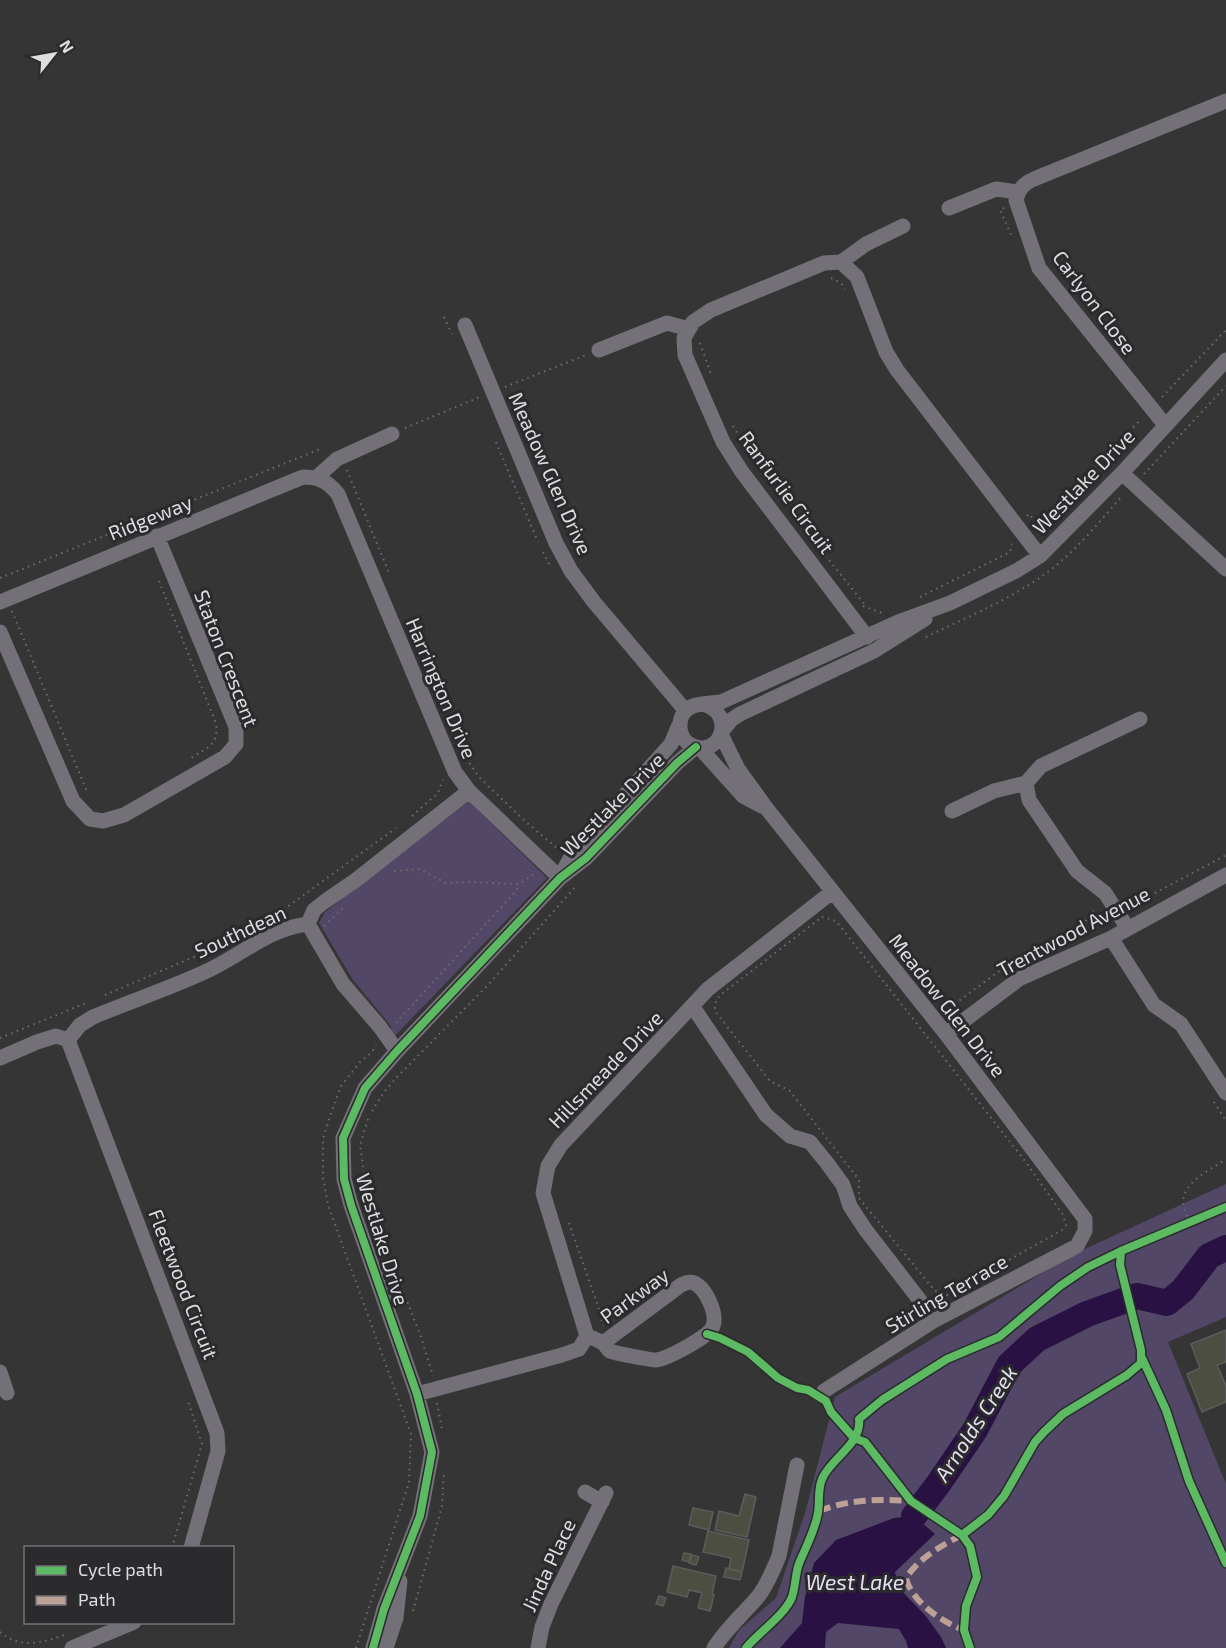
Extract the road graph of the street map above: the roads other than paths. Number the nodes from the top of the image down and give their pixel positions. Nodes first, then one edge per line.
1 (1226, 101) edge
2 (1017, 196) junction
3 (949, 208) dead end
4 (903, 226) dead end
5 (841, 262) junction
6 (465, 325) dead end
7 (694, 334) junction
8 (599, 350) road end
9 (1226, 360) edge
10 (1165, 425) junction
11 (392, 434) road end
12 (1122, 473) junction
13 (324, 481) junction
14 (157, 536) junction
15 (1040, 556) junction
16 (1226, 569) edge
17 (3, 600) edge
18 (950, 603) junction
19 (0, 632) edge
20 (867, 637) junction
21 (702, 704) junction
22 (682, 718) junction
23 (1140, 719) dead end
24 (722, 732) junction
25 (698, 748) junction
26 (1026, 783) junction
27 (469, 791) junction
28 (767, 809) junction
29 (952, 811) dead end
30 (1226, 875) edge
31 (560, 878) junction
32 (827, 896) junction
33 (315, 926) junction
34 (1127, 927) junction
35 (1111, 938) junction
36 (696, 1012) junction
37 (945, 1034) junction
38 (68, 1040) junction
39 (397, 1050) junction
40 (0, 1058) edge
41 (1226, 1093) edge
42 (1085, 1231) joint
43 (935, 1320) junction
44 (597, 1340) junction
45 (0, 1373) edge
46 (824, 1391) dead end
47 (8, 1393) dead end
48 (417, 1394) junction
49 (797, 1466) dead end
50 (585, 1492) dead end
51 (191, 1546) edge
52 (404, 1554) junction
53 (132, 1624) edge
54 (72, 1648) edge
55 (373, 1648) edge
56 (386, 1648) edge
57 (538, 1648) edge
58 (714, 1648) edge

1 - 2 street
2 - 3 street
2 - 10 street, Carlyon Close
4 - 5 street
5 - 7 street
5 - 15 street
6 - 22 street, Meadow Glen Drive
7 - 8 street
7 - 20 street, Ranfurlie Circuit
9 - 10 street, Westlake Drive
10 - 12 street, Westlake Drive
11 - 13 street, Ridgeway
12 - 15 street, Westlake Drive
12 - 16 street
13 - 14 street, Ridgeway
13 - 27 street, Harrington Drive
14 - 17 street, Ridgeway
14 - 19 street, Staton Crescent
15 - 18 street, Westlake Drive
18 - 20 street, Westlake Drive
18 - 24 street, Westlake Drive
20 - 21 street, Westlake Drive
21 - 22 street
21 - 24 street
22 - 25 street
22 - 31 street, Westlake Drive
23 - 26 street
24 - 25 street
24 - 28 street, Meadow Glen Drive
25 - 28 street, Meadow Glen Drive
25 - 31 street, Westlake Drive
26 - 29 street
26 - 34 street
27 - 31 street, Harrington Drive
27 - 33 street, Southdean
28 - 32 street, Meadow Glen Drive
30 - 34 street, Trentwood Avenue
31 - 39 street, Westlake Drive
32 - 36 street, Hillsmeade Drive
32 - 37 street, Meadow Glen Drive
33 - 38 street, Southdean
33 - 39 street
34 - 35 street, Trentwood Avenue
35 - 37 street, Trentwood Avenue
35 - 41 street
36 - 43 street
36 - 44 street, Hillsmeade Drive
37 - 42 street, Meadow Glen Drive
38 - 40 street
38 - 51 street, Fleetwood Circuit
39 - 48 street, Westlake Drive
42 - 43 street, Stirling Terrace
43 - 46 street, Stirling Terrace
44 - 44 street, Parkway
44 - 48 street, Parkway
45 - 47 street
48 - 52 street, Westlake Drive
49 - 58 street
50 - 57 street, Jinda Place
52 - 55 street, Westlake Drive
52 - 56 street, Westlake Drive
53 - 54 street

